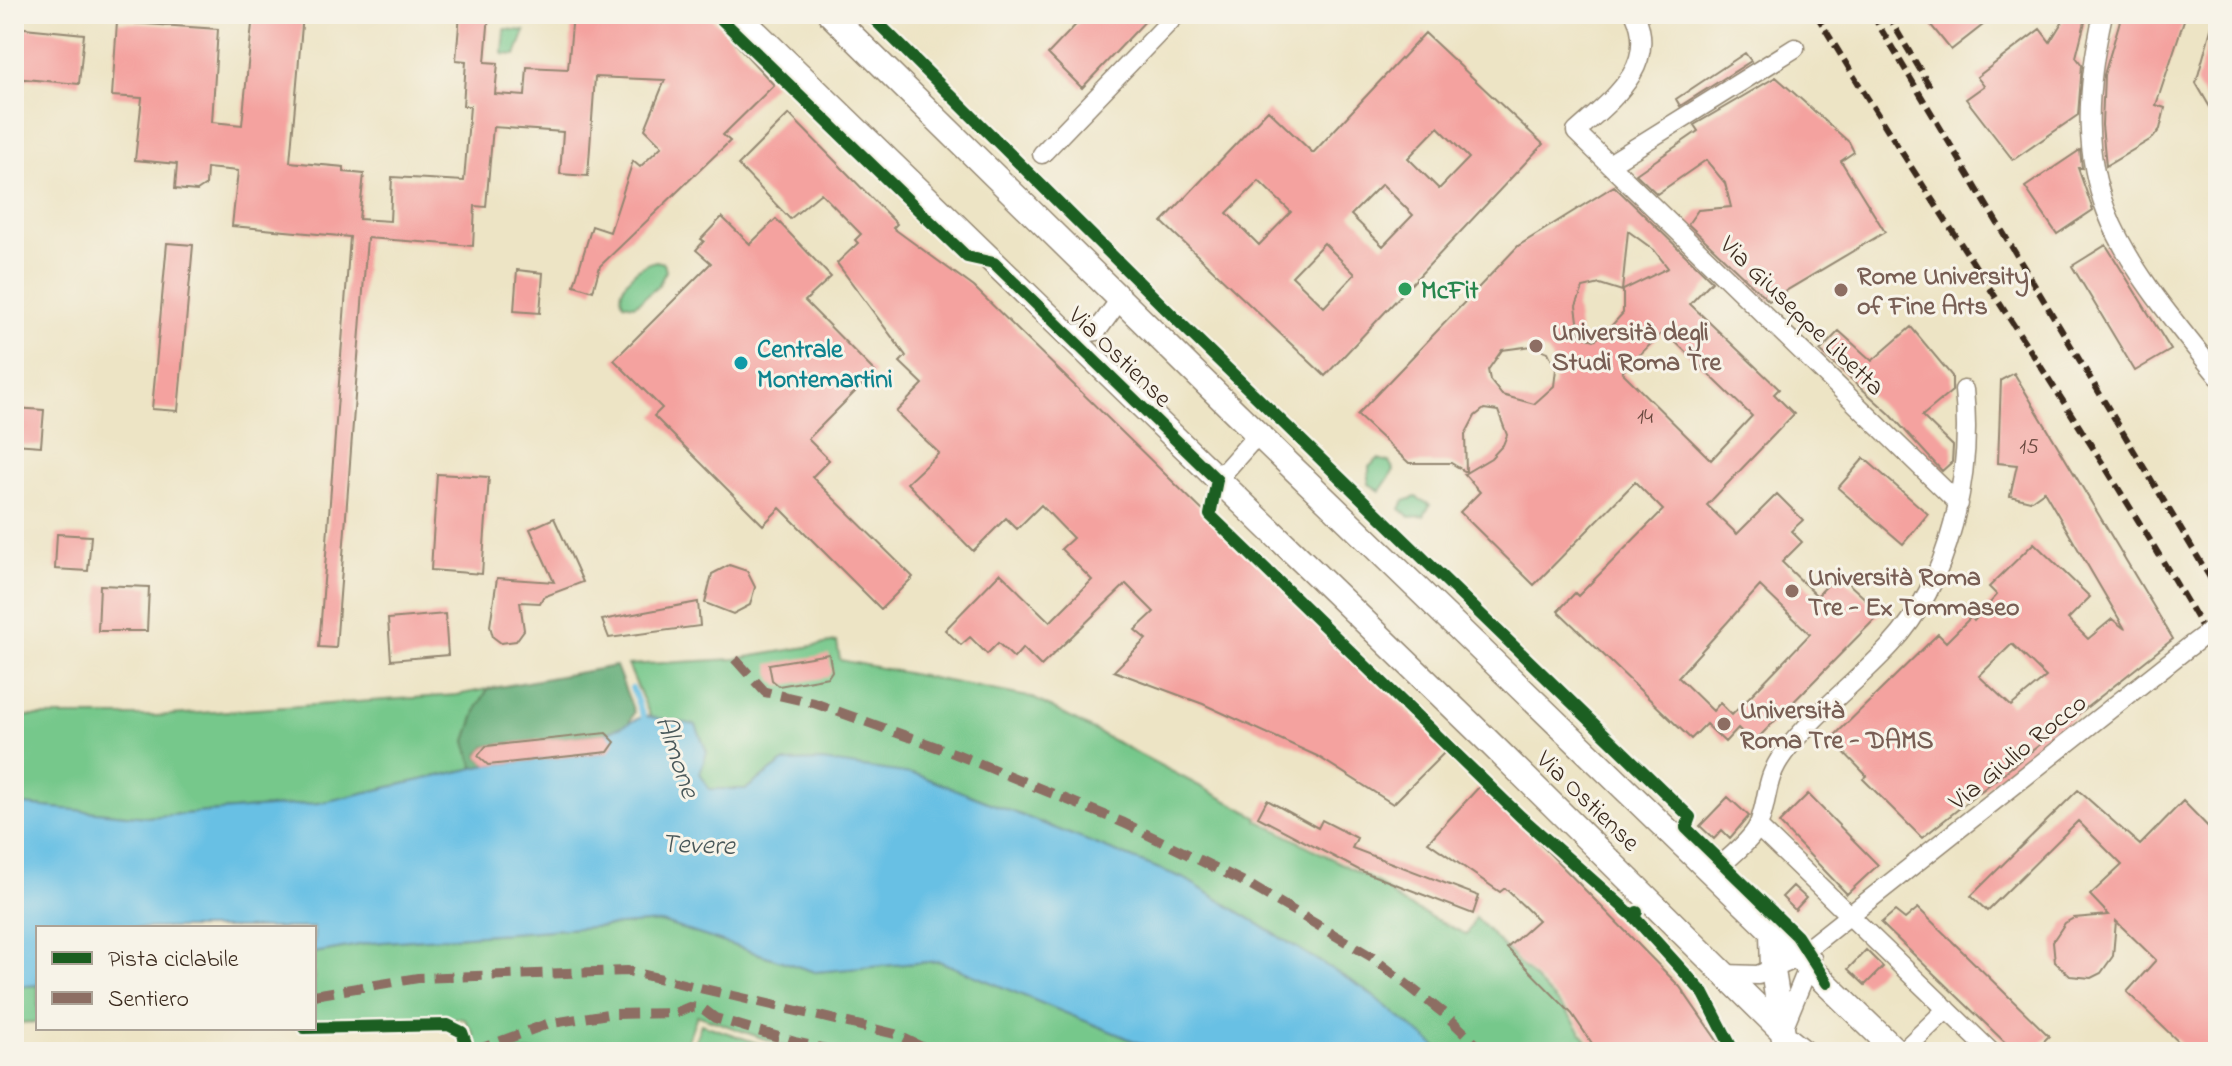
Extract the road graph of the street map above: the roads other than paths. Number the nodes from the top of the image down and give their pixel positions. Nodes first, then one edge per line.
1 (737, 14) edge
2 (830, 14) edge
3 (1177, 14) edge
4 (1635, 14) edge
5 (2103, 14) edge
6 (1795, 48) dead end
7 (1042, 154) dead end
8 (1611, 163) junction
9 (1121, 298) junction
10 (1067, 335) junction
11 (2218, 376) edge
12 (1964, 390) dead end
13 (1258, 434) junction
14 (1217, 480) junction
15 (1959, 504) junction
16 (2218, 625) edge
17 (1758, 827) junction
18 (1712, 874) junction
19 (1849, 918) junction
20 (1772, 932) junction
21 (1803, 961) junction
22 (1773, 971) junction
23 (1724, 974) junction
24 (1947, 1009) junction
25 (1784, 1041) edge
26 (1808, 1052) edge
27 (1899, 1052) edge
28 (1991, 1052) edge

1 - 10 main road, Via Ostiense
2 - 9 main road, Via Ostiense
3 - 7 street
4 - 8 street, Via Giuseppe Libetta
5 - 11 street
6 - 8 street
8 - 15 street, Via Giuseppe Libetta
9 - 10 street, Via Ostiense
9 - 13 main road, Via Ostiense
10 - 14 main road, Via Ostiense
12 - 15 street
13 - 14 street
13 - 18 main road, Via Ostiense
14 - 23 main road, Via Ostiense
15 - 17 street
16 - 19 street, Via Giulio Rocco, bridge
17 - 18 street
17 - 19 street
18 - 20 main road, Via Ostiense
19 - 21 street
19 - 24 street
20 - 21 main road, Via Ostiense
20 - 22 main road
21 - 22 street
21 - 25 street
21 - 27 main road, Via Ostiense
22 - 23 street
22 - 25 main road
23 - 25 main road, Via Ostiense
24 - 27 street, Via Ostiense
24 - 28 street
25 - 26 street, Via Ostiense

